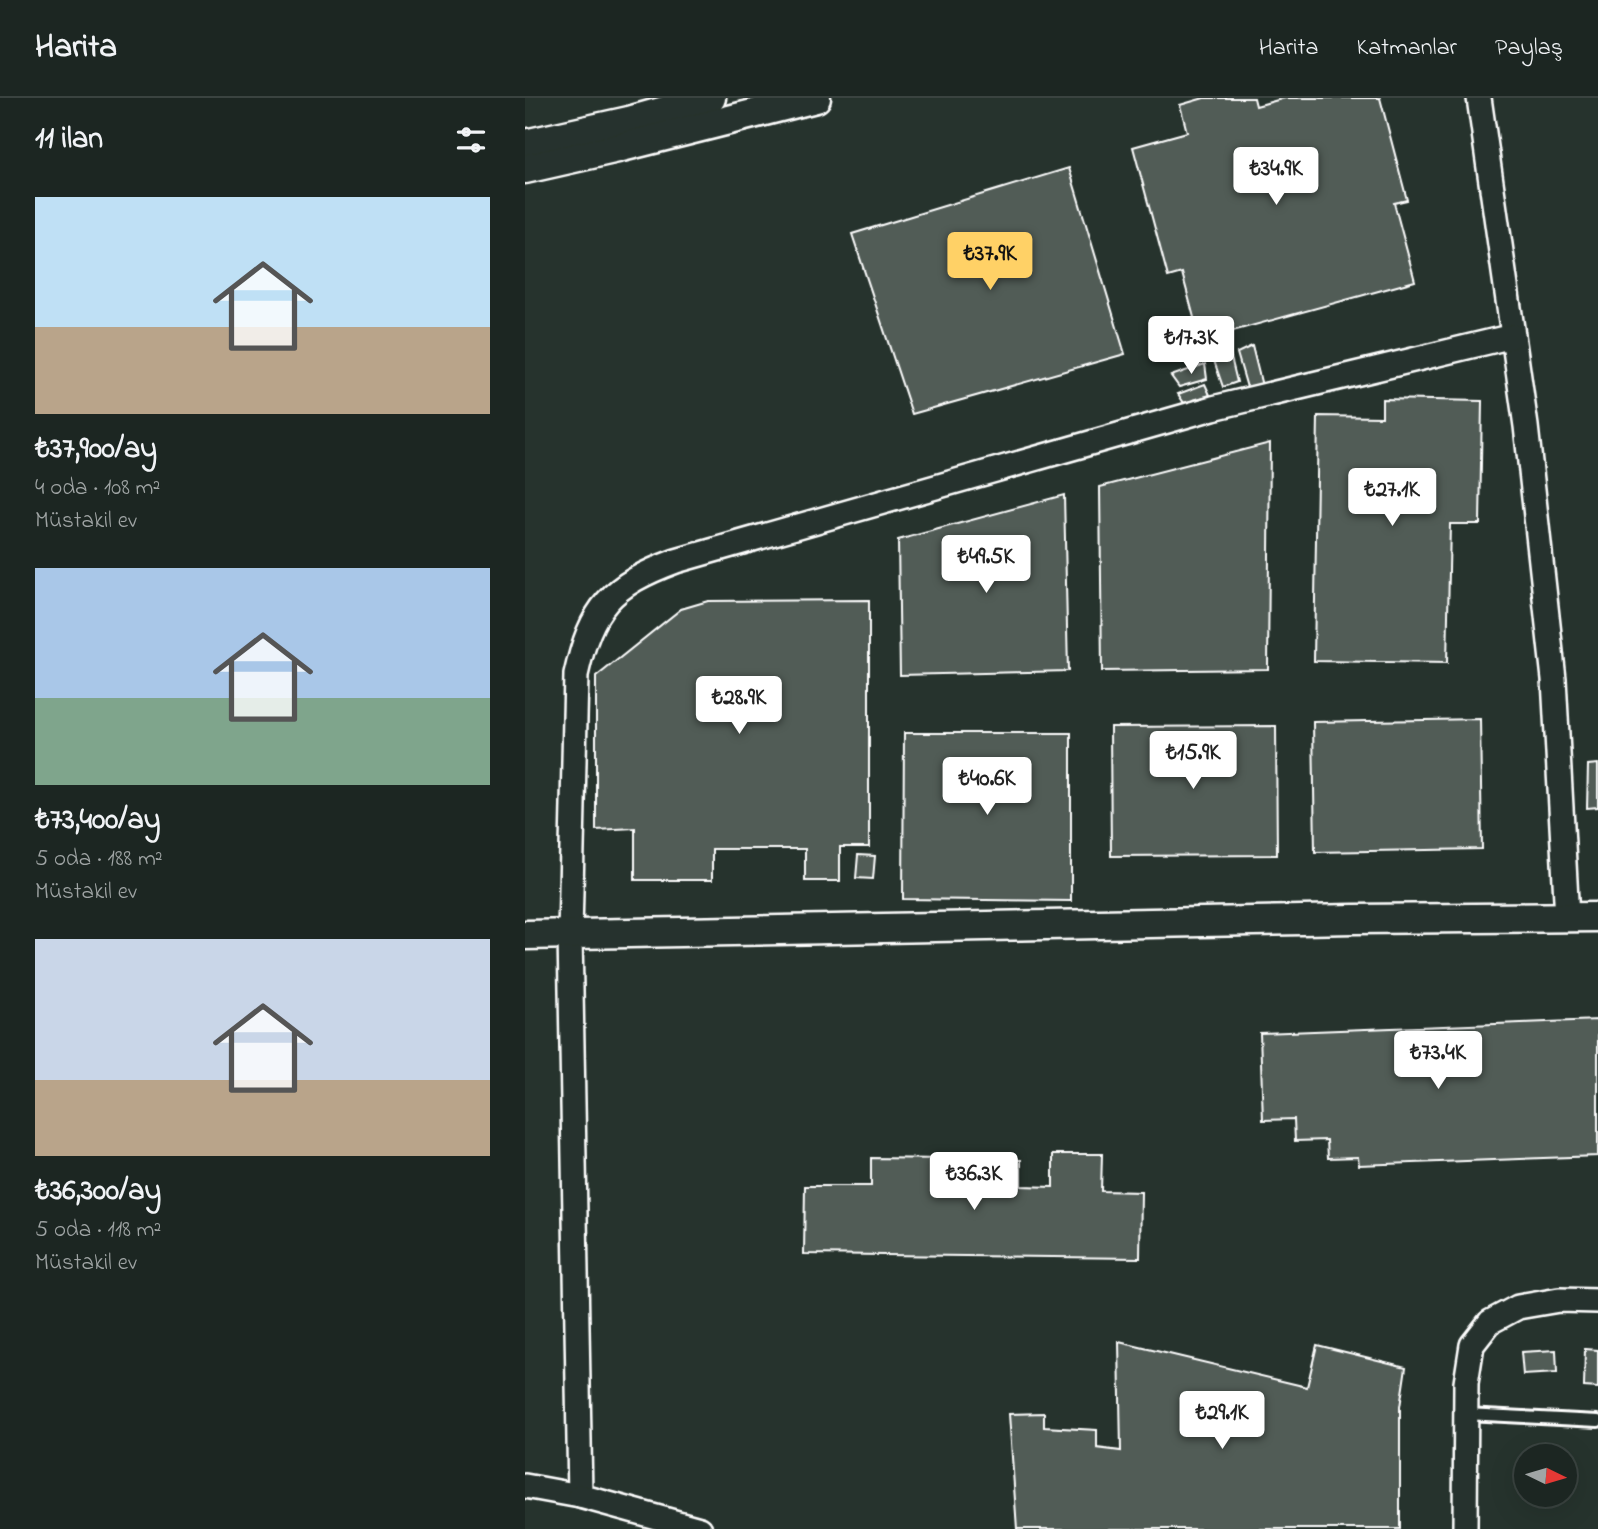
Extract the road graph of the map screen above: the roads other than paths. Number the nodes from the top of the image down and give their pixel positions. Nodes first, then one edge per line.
1 (711, 98) edge
2 (816, 98) edge
3 (1479, 98) edge
4 (525, 144) edge
5 (525, 169) edge
6 (1513, 336) junction
7 (1598, 917) edge
8 (1567, 918) junction
9 (570, 934) junction
10 (525, 935) edge
11 (1598, 1301) edge
12 (1466, 1414) junction
13 (1598, 1421) edge
14 (525, 1486) edge
15 (580, 1496) junction
16 (700, 1529) edge
17 (1465, 1529) edge

1 - 4 street
2 - 5 street
3 - 6 street
6 - 8 street
6 - 9 street
7 - 8 street
8 - 9 street
9 - 10 street
9 - 15 street
11 - 12 street
12 - 13 lane
12 - 17 street
14 - 15 street
15 - 16 street

